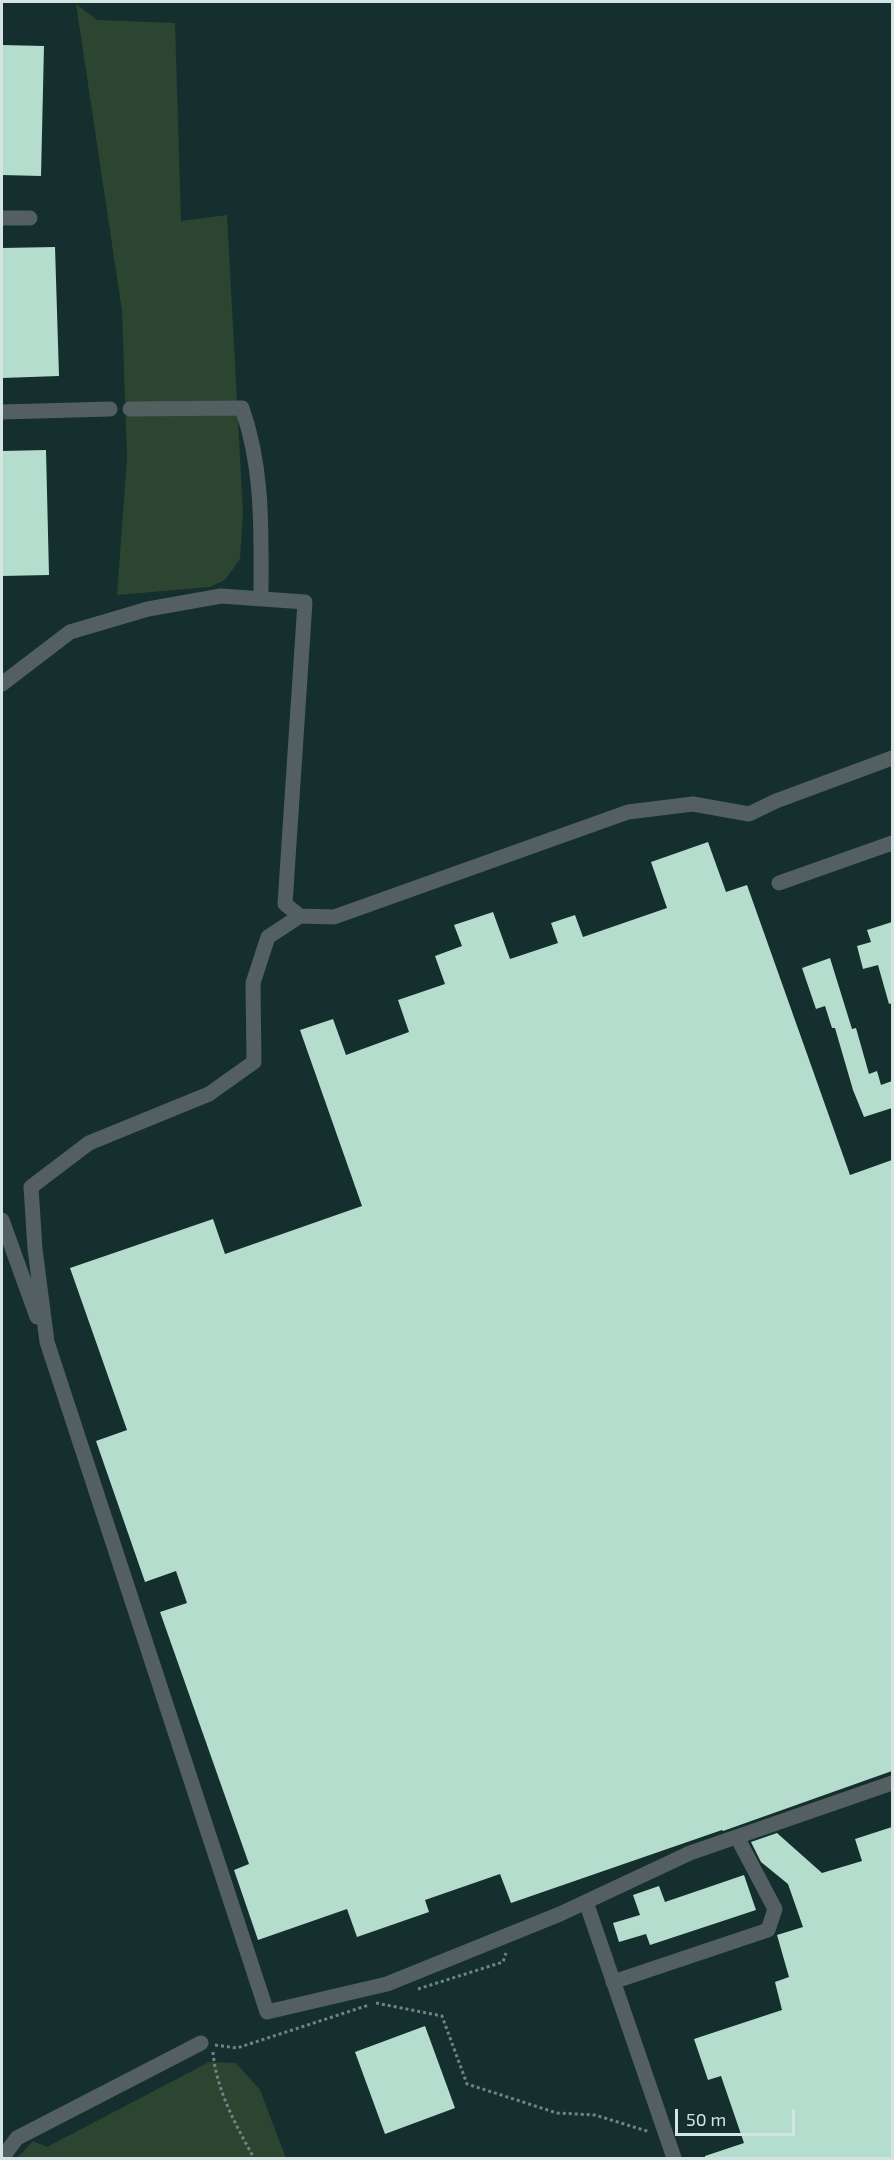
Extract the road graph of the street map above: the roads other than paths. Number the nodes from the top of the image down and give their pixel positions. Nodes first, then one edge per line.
1 (2, 218) edge
2 (30, 218) dead end
3 (110, 409) dead end
4 (130, 409) dead end
5 (2, 412) edge
6 (261, 599) junction
7 (2, 684) edge
8 (892, 758) edge
9 (892, 843) edge
10 (779, 884) dead end
11 (300, 916) junction
12 (2, 1220) edge
13 (47, 1342) junction
14 (892, 1784) edge
15 (737, 1837) junction
16 (585, 1902) junction
17 (614, 1983) junction
18 (207, 2044) road end
19 (2, 2158) edge
20 (674, 2158) edge

1 - 2 lane
3 - 5 lane
4 - 6 lane
6 - 7 lane
6 - 11 lane
8 - 11 lane
9 - 10 lane
11 - 13 lane
12 - 13 lane
13 - 16 lane
14 - 15 lane
15 - 16 lane
15 - 17 lane
16 - 17 lane
17 - 20 lane
18 - 19 lane

